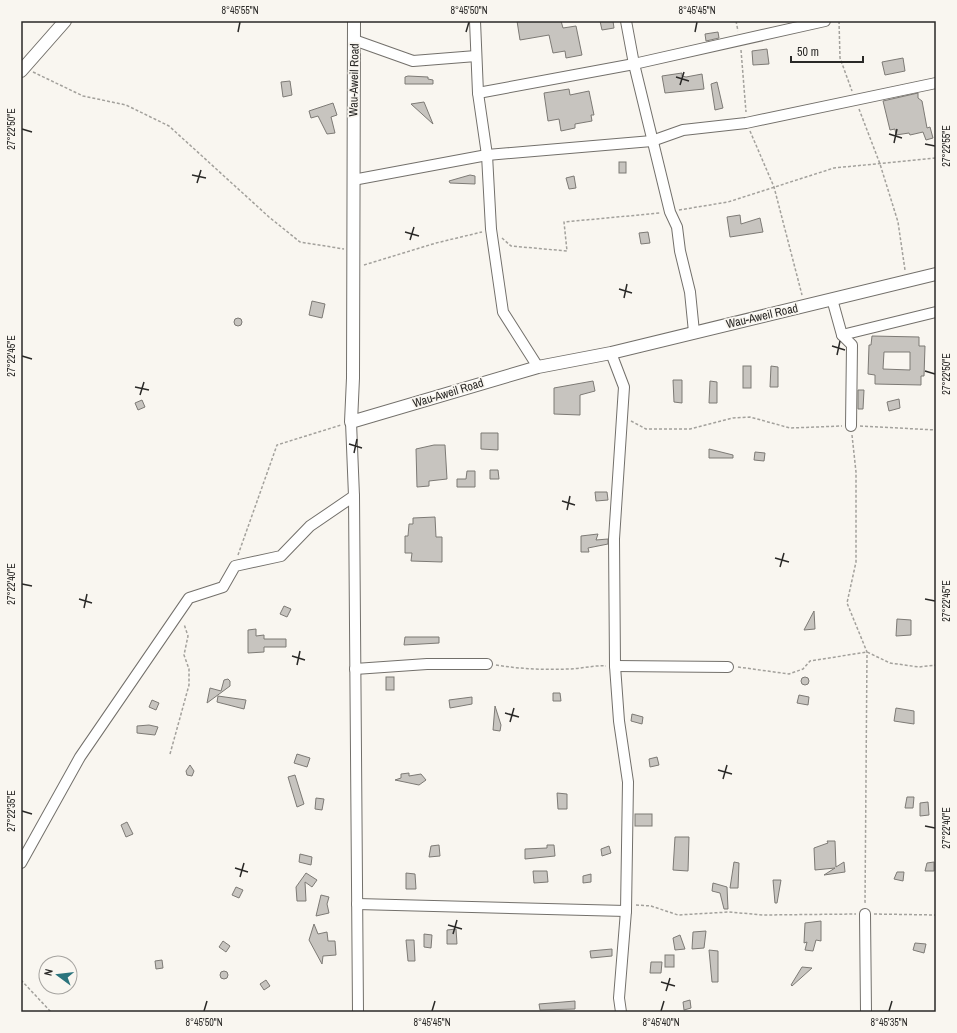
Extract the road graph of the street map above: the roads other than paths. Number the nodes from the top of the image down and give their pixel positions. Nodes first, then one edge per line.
1 (65, 21) edge
2 (354, 21) edge
3 (475, 21) edge
4 (626, 21) edge
5 (825, 21) edge
6 (354, 40) junction
7 (476, 56) junction
8 (634, 64) junction
9 (22, 69) edge
10 (936, 83) edge
11 (478, 93) junction
12 (652, 141) junction
13 (487, 155) junction
14 (353, 180) junction
15 (936, 274) edge
16 (832, 299) junction
17 (936, 312) edge
18 (694, 332) junction
19 (842, 335) junction
20 (611, 353) junction
21 (538, 367) junction
22 (351, 422) junction
23 (851, 426) road end
24 (354, 496) junction
25 (486, 664) road end
26 (615, 666) junction
27 (728, 667) road end
28 (355, 670) junction
29 (21, 863) edge
30 (357, 904) junction
31 (626, 911) junction
32 (865, 914) road end
33 (358, 1012) edge
34 (621, 1012) edge
35 (866, 1012) edge

1 - 9 main road
2 - 6 main road, Wau-Aweil Road
3 - 7 street
4 - 8 street
5 - 8 street
6 - 7 street
6 - 14 main road, Wau-Aweil Road
7 - 11 street
8 - 11 street
8 - 12 street
10 - 12 street
11 - 13 street
12 - 13 street
12 - 18 street
13 - 14 street
13 - 21 street
14 - 22 main road, Wau-Aweil Road
15 - 16 main road, Wau-Aweil Road
16 - 18 main road, Wau-Aweil Road
16 - 19 street
17 - 19 street
18 - 20 main road, Wau-Aweil Road
19 - 23 street
20 - 21 main road, Wau-Aweil Road
20 - 26 street
21 - 22 main road, Wau-Aweil Road
22 - 24 street
24 - 28 street
24 - 29 street
25 - 28 street
26 - 27 street
26 - 31 street
28 - 30 street
30 - 31 street
30 - 33 street
31 - 34 street
32 - 35 street

